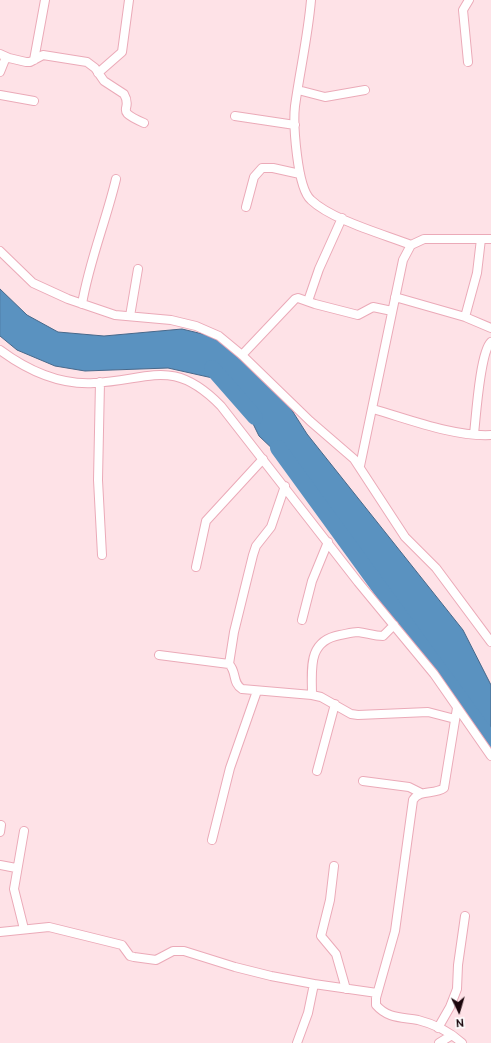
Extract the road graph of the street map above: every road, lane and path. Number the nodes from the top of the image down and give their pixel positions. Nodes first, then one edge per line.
1 (46, 0) edge
2 (129, 0) edge
3 (311, 0) edge
4 (469, 0) edge
5 (3, 55) edge
6 (34, 60) junction
7 (468, 62) dead end
8 (0, 72) edge
9 (98, 73) junction
10 (298, 90) junction
11 (365, 90) dead end
12 (0, 95) edge
13 (34, 101) dead end
14 (235, 116) dead end
15 (144, 123) dead end
16 (295, 125) junction
17 (300, 174) junction
18 (116, 179) dead end
19 (246, 207) dead end
20 (342, 218) junction
21 (481, 239) junction
22 (491, 239) edge
23 (411, 245) junction
24 (0, 251) edge
25 (138, 269) dead end
26 (395, 297) junction
27 (308, 301) junction
28 (82, 304) junction
29 (392, 310) junction
30 (130, 316) junction
31 (465, 317) junction
32 (491, 328) edge
33 (491, 342) edge
34 (0, 350) edge
35 (242, 355) junction
36 (100, 382) junction
37 (373, 409) junction
38 (474, 434) junction
39 (491, 435) edge
40 (263, 459) junction
41 (360, 466) junction
42 (285, 486) junction
43 (328, 542) junction
44 (102, 555) dead end
45 (196, 567) dead end
46 (302, 620) dead end
47 (394, 625) junction
48 (491, 642) edge
49 (159, 655) dead end
50 (229, 664) junction
51 (257, 691) junction
52 (312, 695) junction
53 (335, 704) junction
54 (457, 708) junction
55 (455, 719) junction
56 (491, 756) edge
57 (317, 771) dead end
58 (363, 781) dead end
59 (421, 793) junction
60 (24, 831) dead end
61 (212, 840) dead end
62 (0, 865) edge
63 (334, 866) dead end
64 (16, 868) junction
65 (465, 916) dead end
66 (24, 929) junction
67 (0, 932) edge
68 (314, 984) junction
69 (346, 989) junction
70 (377, 993) junction
71 (438, 1028) junction
72 (452, 1035) junction
73 (297, 1043) edge
74 (439, 1043) edge
75 (462, 1043) edge

1 - 6 street
2 - 9 street
3 - 10 street
4 - 7 street
5 - 6 street
5 - 8 street
6 - 9 street
9 - 15 street
10 - 11 street
10 - 16 street
12 - 13 street
14 - 16 street
16 - 17 street
17 - 19 street
17 - 20 street
18 - 28 street
20 - 23 street
20 - 27 street
21 - 22 street
21 - 23 street
21 - 31 street
23 - 26 street
24 - 28 street
25 - 30 street
26 - 29 street
26 - 31 street
27 - 29 street
27 - 35 street
28 - 30 street
29 - 37 street
30 - 35 street
31 - 32 street
33 - 38 street
34 - 36 street
35 - 41 street
36 - 40 street
36 - 44 street
37 - 38 street
37 - 41 street
38 - 39 street
40 - 42 street
40 - 45 street
41 - 48 street
42 - 43 street
42 - 50 street
43 - 46 street
43 - 47 street
47 - 52 street
47 - 54 street
49 - 50 street
50 - 51 street
51 - 52 street
51 - 61 street
52 - 53 street
53 - 55 street
53 - 57 street
54 - 55 street
54 - 56 street
55 - 59 street
58 - 59 street
59 - 70 street
60 - 64 street
62 - 64 street
63 - 69 street
64 - 66 street
65 - 71 street
66 - 67 street
66 - 68 street
68 - 69 street
68 - 73 street
69 - 70 street
70 - 71 street
71 - 72 street
72 - 74 street
72 - 75 street

